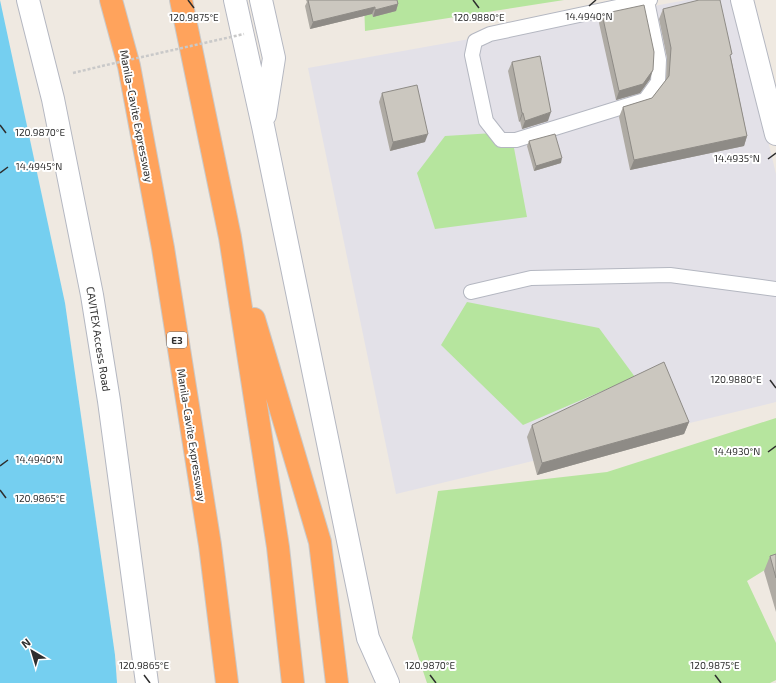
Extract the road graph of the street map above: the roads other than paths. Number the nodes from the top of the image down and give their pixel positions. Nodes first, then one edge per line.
1 (28, 0) edge
2 (111, 0) edge
3 (181, 0) edge
4 (234, 0) edge
5 (261, 0) edge
6 (649, 0) edge
7 (742, 0) edge
8 (263, 126) junction
9 (776, 133) edge
10 (230, 237) junction
11 (776, 289) edge
12 (470, 292) dead end
13 (147, 683) edge
14 (227, 683) edge
15 (294, 683) edge
16 (338, 683) edge
17 (388, 683) edge

1 - 13 street, CAVITEX Access Road
2 - 14 highway, Manila–Cavite Expressway / E3
3 - 10 highway
4 - 8 street
5 - 8 street
6 - 6 lane
7 - 9 street
8 - 17 street
10 - 15 highway
10 - 16 highway
11 - 12 lane

